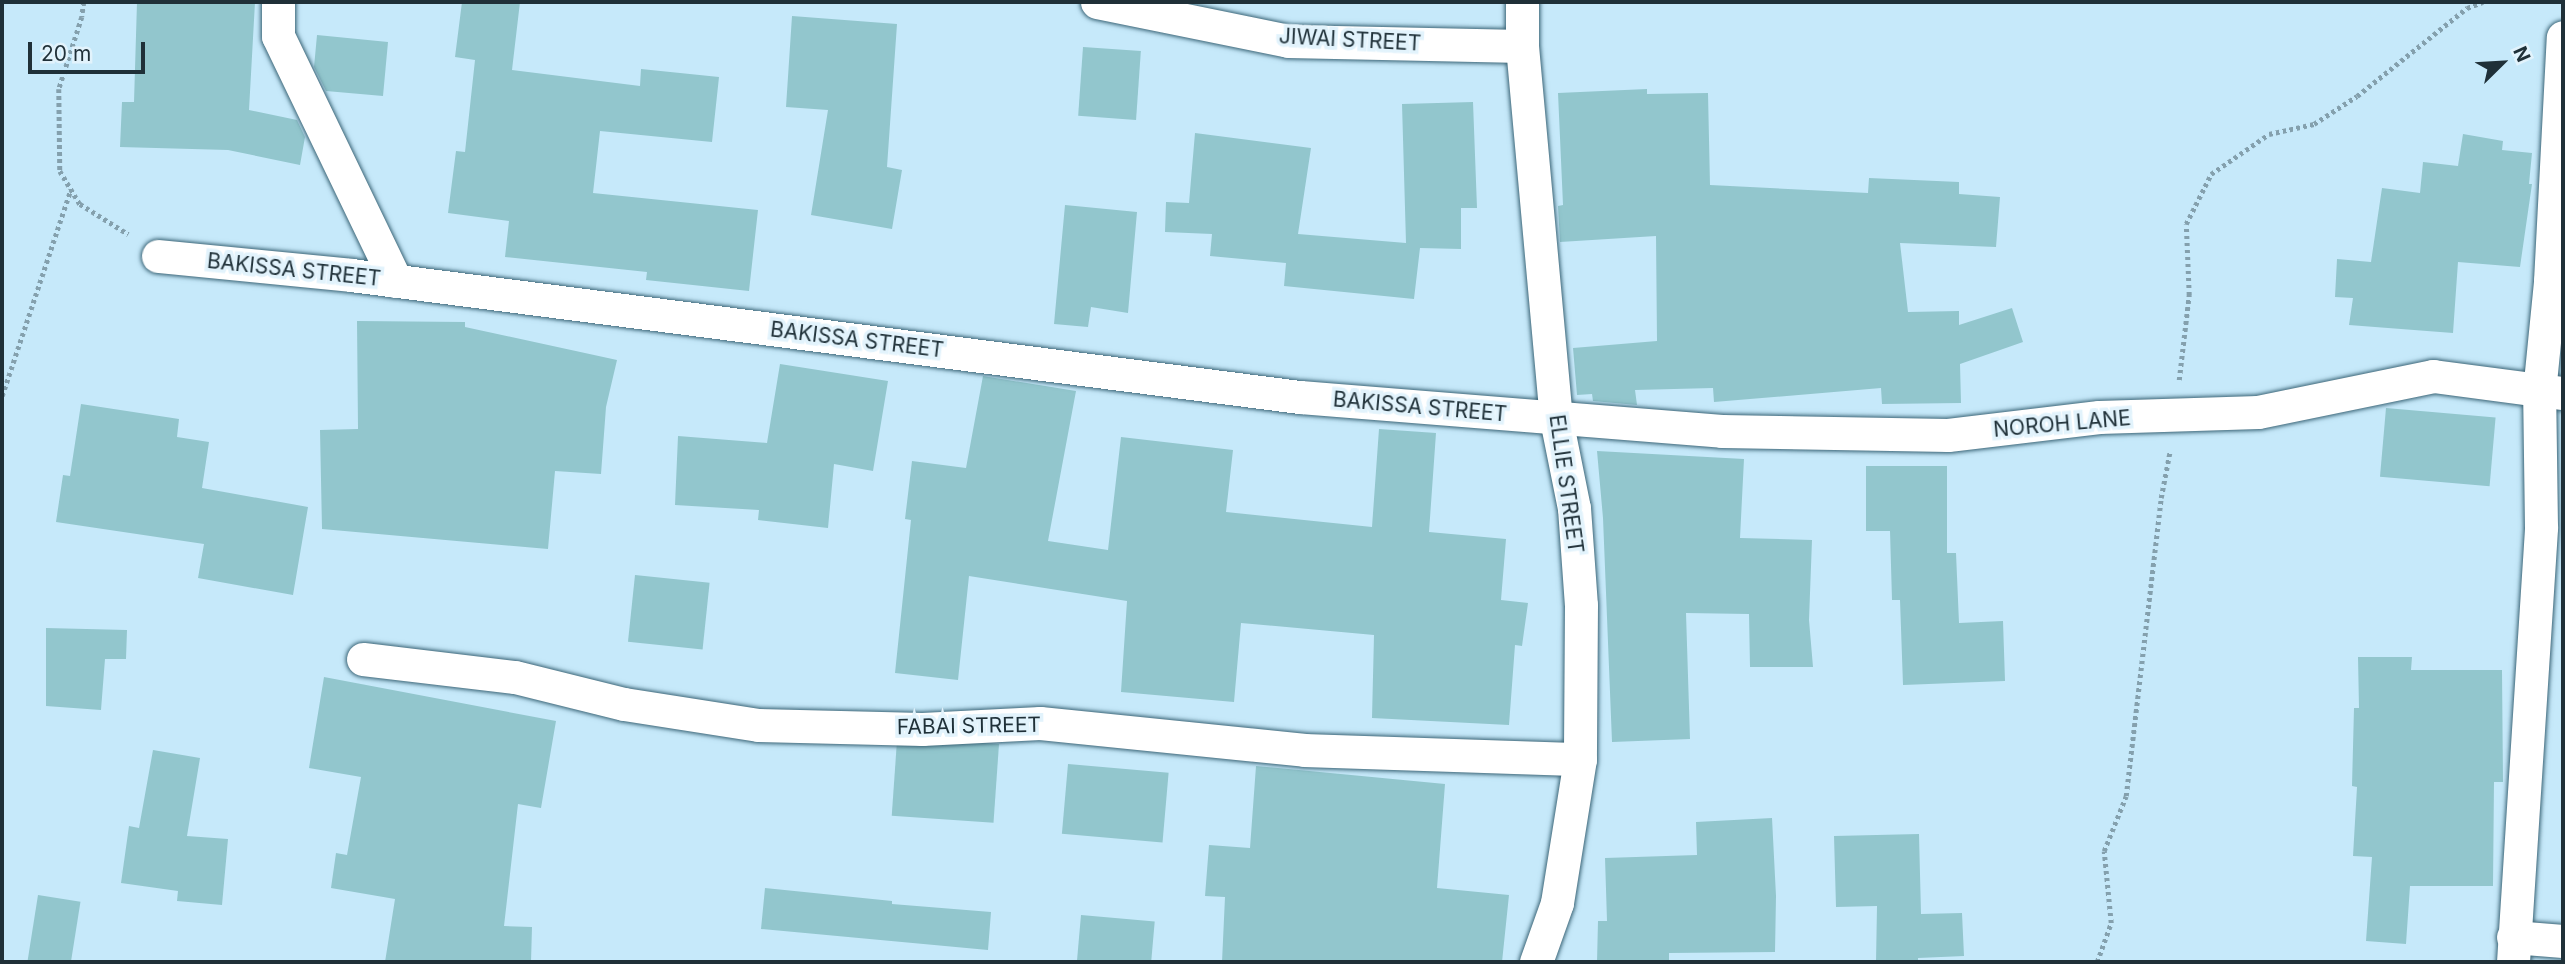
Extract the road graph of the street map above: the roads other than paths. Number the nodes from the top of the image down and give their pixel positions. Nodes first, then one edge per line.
1 (278, 2) edge
2 (1097, 2) edge
3 (1522, 2) edge
4 (2563, 37) edge
5 (1522, 46) junction
6 (158, 256) road end
7 (396, 281) junction
8 (2551, 393) edge
9 (1556, 419) junction
10 (363, 659) dead end
11 (1580, 759) junction
12 (2563, 941) edge
13 (2513, 950) edge
14 (1536, 962) edge

1 - 7 street
2 - 5 street, JIWAI STREET
3 - 5 street, ELLIE STREET
4 - 8 street
5 - 9 street, ELLIE STREET
6 - 7 street, BAKISSA STREET
7 - 9 street, BAKISSA STREET
8 - 9 street, NOROH LANE
8 - 13 street
9 - 11 street, ELLIE STREET
10 - 11 street, FABAI STREET
11 - 14 street, ELLIE STREET
12 - 13 street

